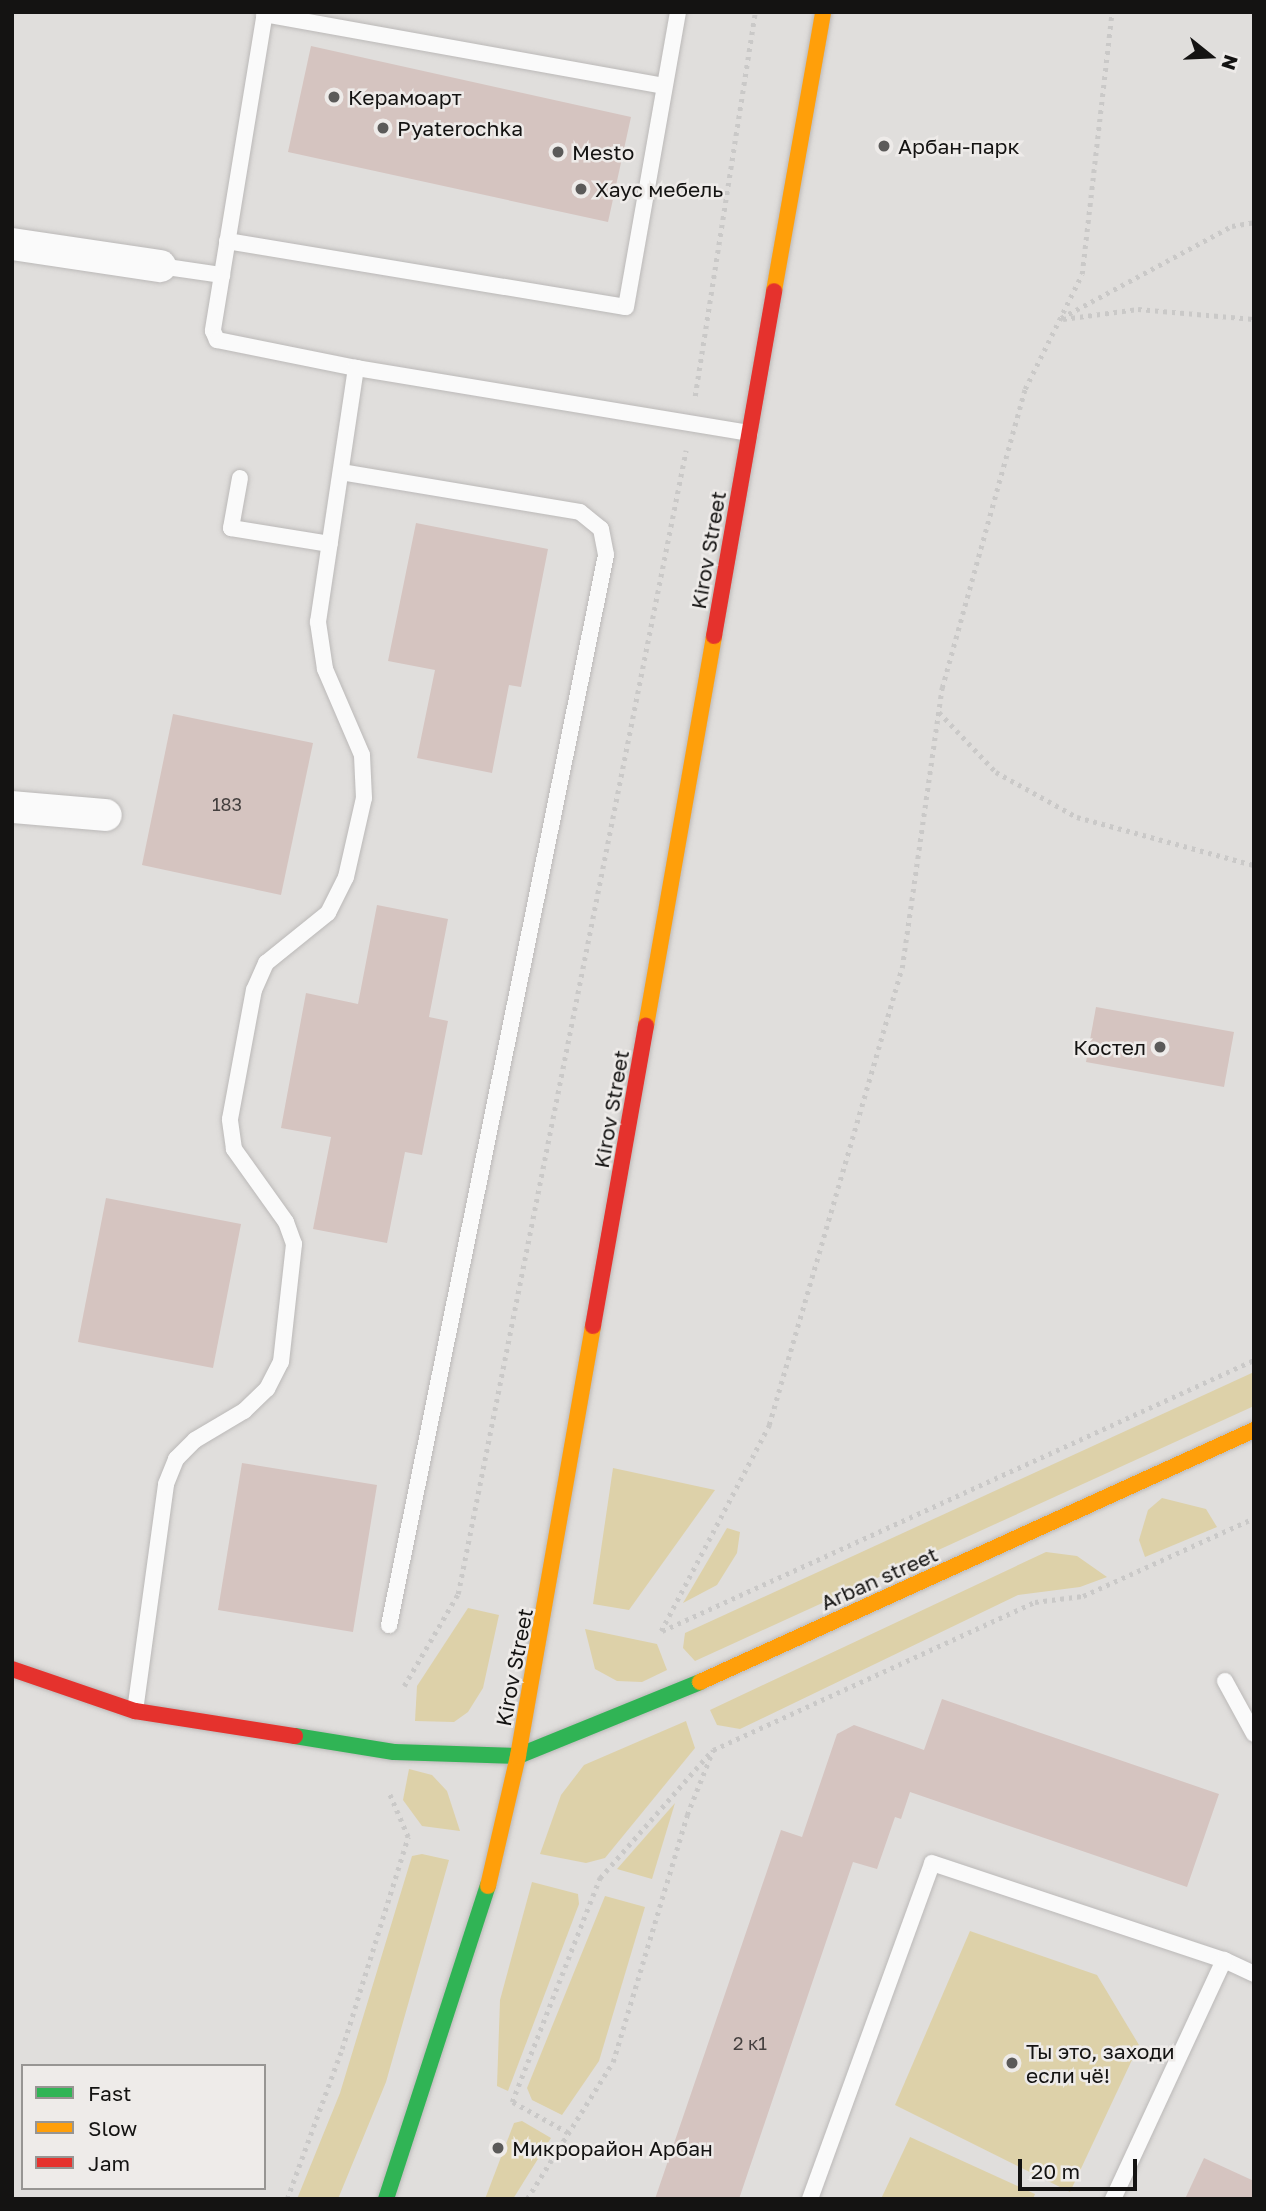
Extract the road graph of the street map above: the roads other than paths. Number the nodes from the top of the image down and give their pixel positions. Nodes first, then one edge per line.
1 (678, 12) edge
2 (823, 12) edge
3 (265, 13) edge
4 (663, 86) junction
5 (228, 240) junction
6 (12, 244) edge
7 (160, 266) joint
8 (222, 275) junction
9 (356, 368) junction
10 (750, 433) junction
11 (341, 472) junction
12 (240, 478) dead end
13 (330, 544) junction
14 (12, 807) edge
15 (106, 814) dead end
16 (1254, 1430) edge
17 (389, 1625) dead end
18 (12, 1669) edge
19 (1225, 1681) dead end
20 (135, 1711) junction
21 (1254, 1734) edge
22 (518, 1756) junction
23 (1224, 1960) junction
24 (1254, 1974) edge
25 (386, 2199) edge
26 (810, 2199) edge
27 (1113, 2199) edge

1 - 4 lane
2 - 10 main road, Kirov Street
3 - 4 lane
3 - 5 lane
4 - 5 lane
5 - 8 lane
6 - 7 street
7 - 8 lane
8 - 9 lane
9 - 10 lane
9 - 11 lane
10 - 22 main road, Kirov Street
11 - 13 lane
11 - 17 lane
12 - 13 lane
13 - 20 lane
14 - 15 street
16 - 22 main road, Arban street
18 - 20 main road
19 - 21 lane
20 - 22 main road
22 - 25 main road, Kirov Street
23 - 24 lane
23 - 26 lane
23 - 27 lane

